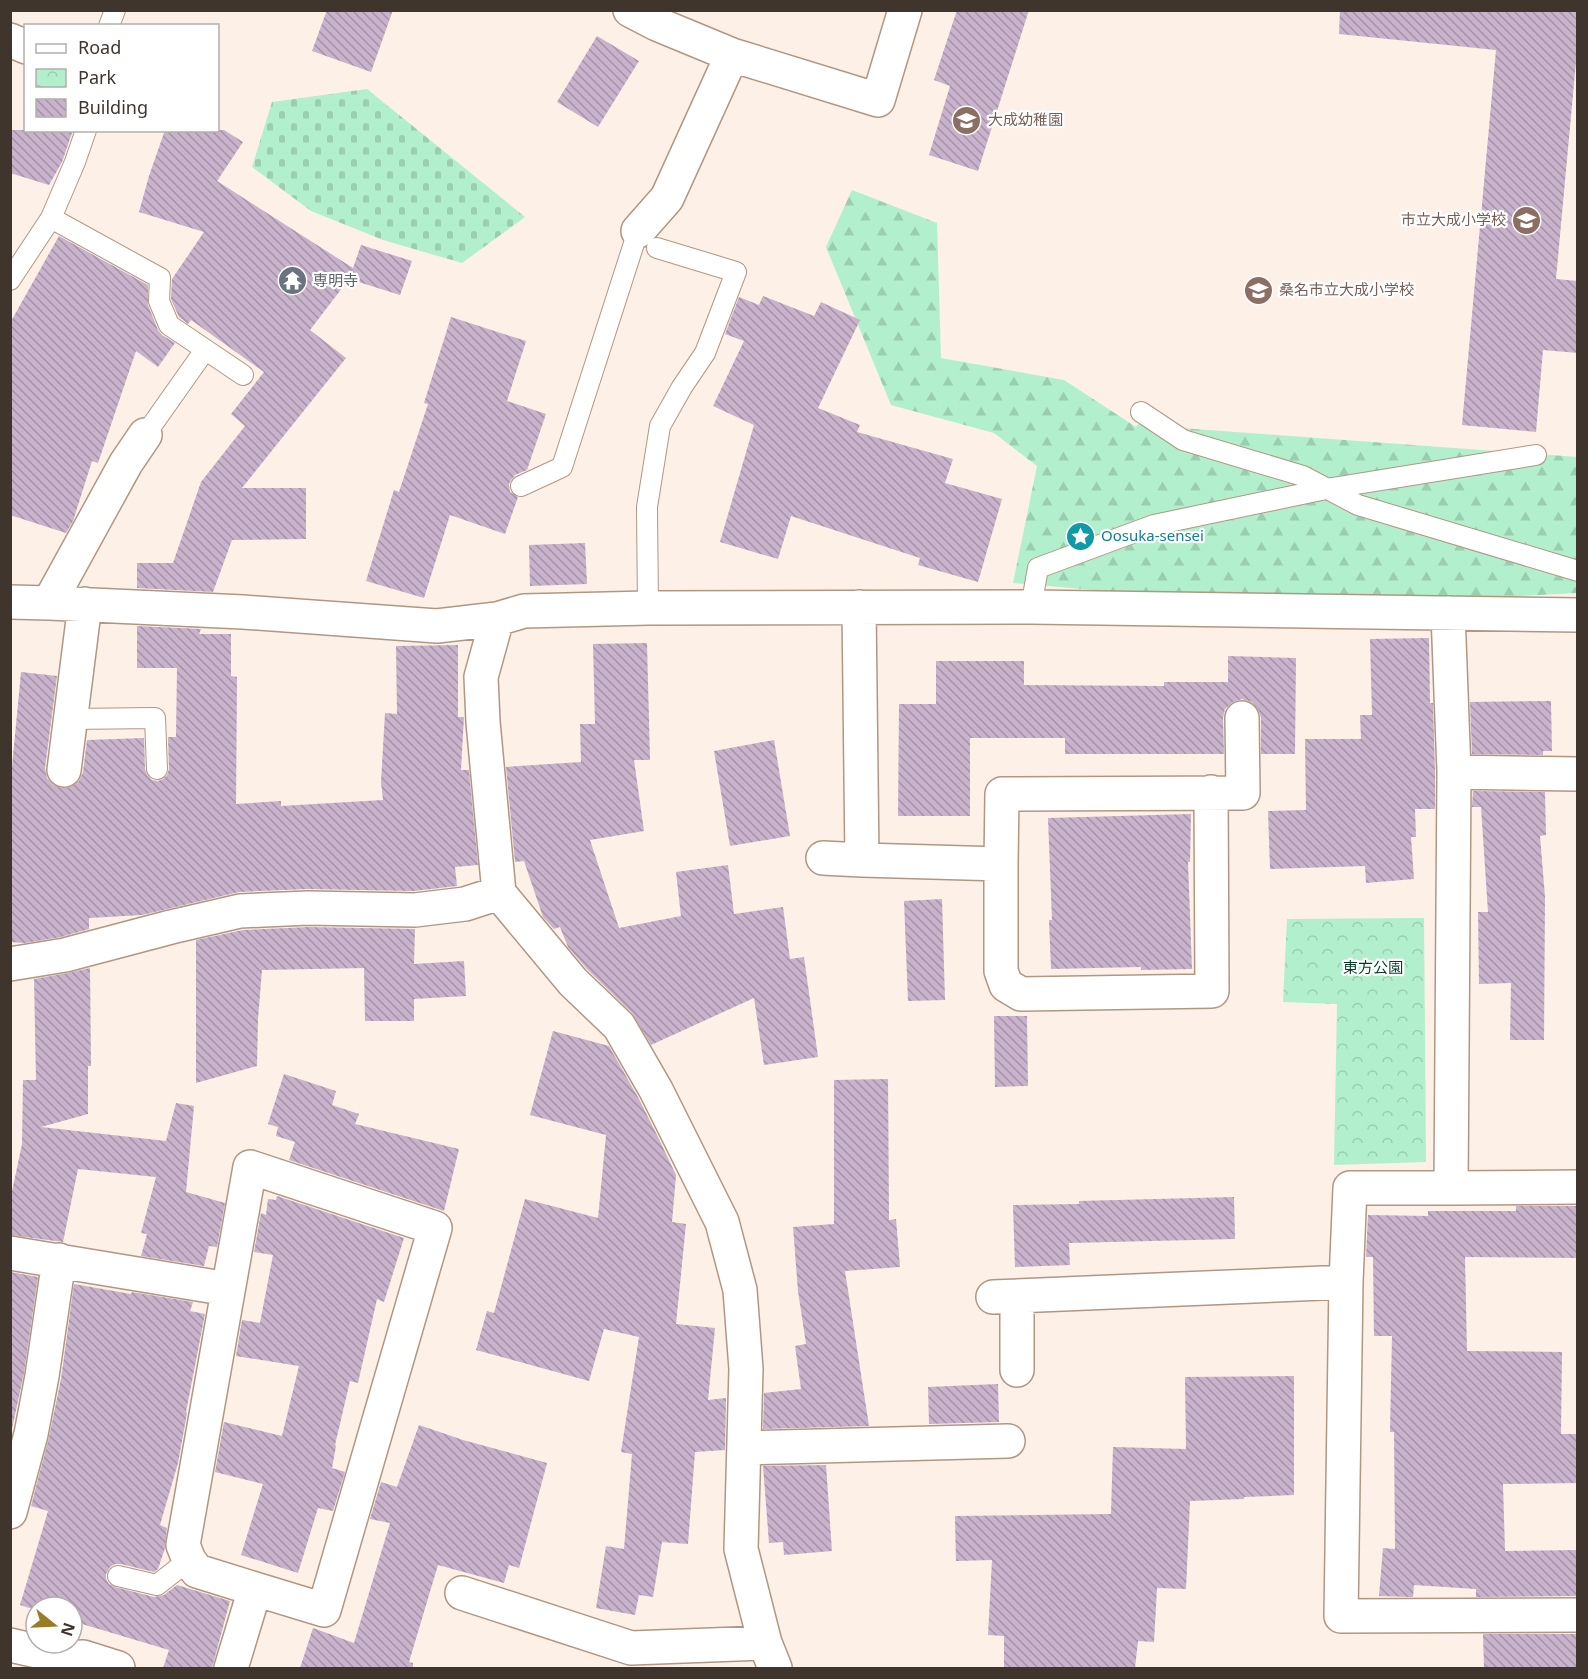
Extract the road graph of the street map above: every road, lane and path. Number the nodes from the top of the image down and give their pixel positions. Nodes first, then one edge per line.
1 (905, 10) edge
2 (650, 15) edge
3 (10, 40) edge
4 (24, 46) edge
5 (732, 55) junction
6 (85, 132) edge
7 (51, 218) junction
8 (647, 239) junction
9 (10, 280) edge
10 (205, 350) junction
11 (243, 375) dead end
12 (1141, 412) dead end
13 (145, 435) joint
14 (1536, 455) dead end
15 (521, 486) dead end
16 (1326, 489) junction
17 (1578, 571) edge
18 (10, 602) edge
19 (48, 603) junction
20 (85, 604) junction
21 (859, 607) junction
22 (1031, 607) junction
23 (648, 608) junction
24 (1448, 614) junction
25 (1578, 615) edge
26 (497, 619) junction
27 (1242, 718) dead end
28 (70, 720) junction
29 (64, 770) dead end
30 (157, 770) dead end
31 (1454, 772) junction
32 (1578, 774) edge
33 (1211, 792) junction
34 (823, 858) dead end
35 (862, 860) junction
36 (1001, 864) junction
37 (499, 893) junction
38 (10, 964) edge
39 (1578, 1187) edge
40 (1451, 1188) junction
41 (10, 1253) edge
42 (58, 1260) junction
43 (1346, 1282) junction
44 (228, 1289) junction
45 (1017, 1370) dead end
46 (1008, 1441) dead end
47 (745, 1448) junction
48 (10, 1512) edge
49 (189, 1560) junction
50 (118, 1576) dead end
51 (255, 1589) junction
52 (462, 1593) dead end
53 (1578, 1616) edge
54 (10, 1645) edge
55 (770, 1656) edge
56 (65, 1663) edge
57 (118, 1668) edge
58 (231, 1668) edge

1 - 5 street
2 - 5 street
3 - 4 street
5 - 8 street
6 - 7 lane
7 - 9 lane
7 - 10 lane
8 - 15 lane
8 - 23 lane
10 - 11 lane
10 - 13 lane
12 - 16 lane
13 - 19 street
14 - 16 lane
16 - 17 lane
16 - 22 lane
18 - 19 street
19 - 20 street
20 - 26 street
20 - 28 street
21 - 22 street
21 - 23 street
21 - 35 street
22 - 24 street
23 - 26 street
24 - 25 street
24 - 31 street
26 - 37 street
27 - 33 street
28 - 29 street
28 - 30 lane
31 - 32 street
31 - 40 street
33 - 36 street
33 - 36 street
34 - 35 street
35 - 36 street
37 - 38 street
37 - 47 street
39 - 40 street
40 - 43 street
41 - 42 street
42 - 44 street
42 - 48 street
43 - 45 street
43 - 53 street
44 - 49 street
44 - 51 street
46 - 47 street
47 - 55 street
49 - 50 lane
49 - 51 street
51 - 58 street
52 - 55 street
54 - 56 street
56 - 57 street

